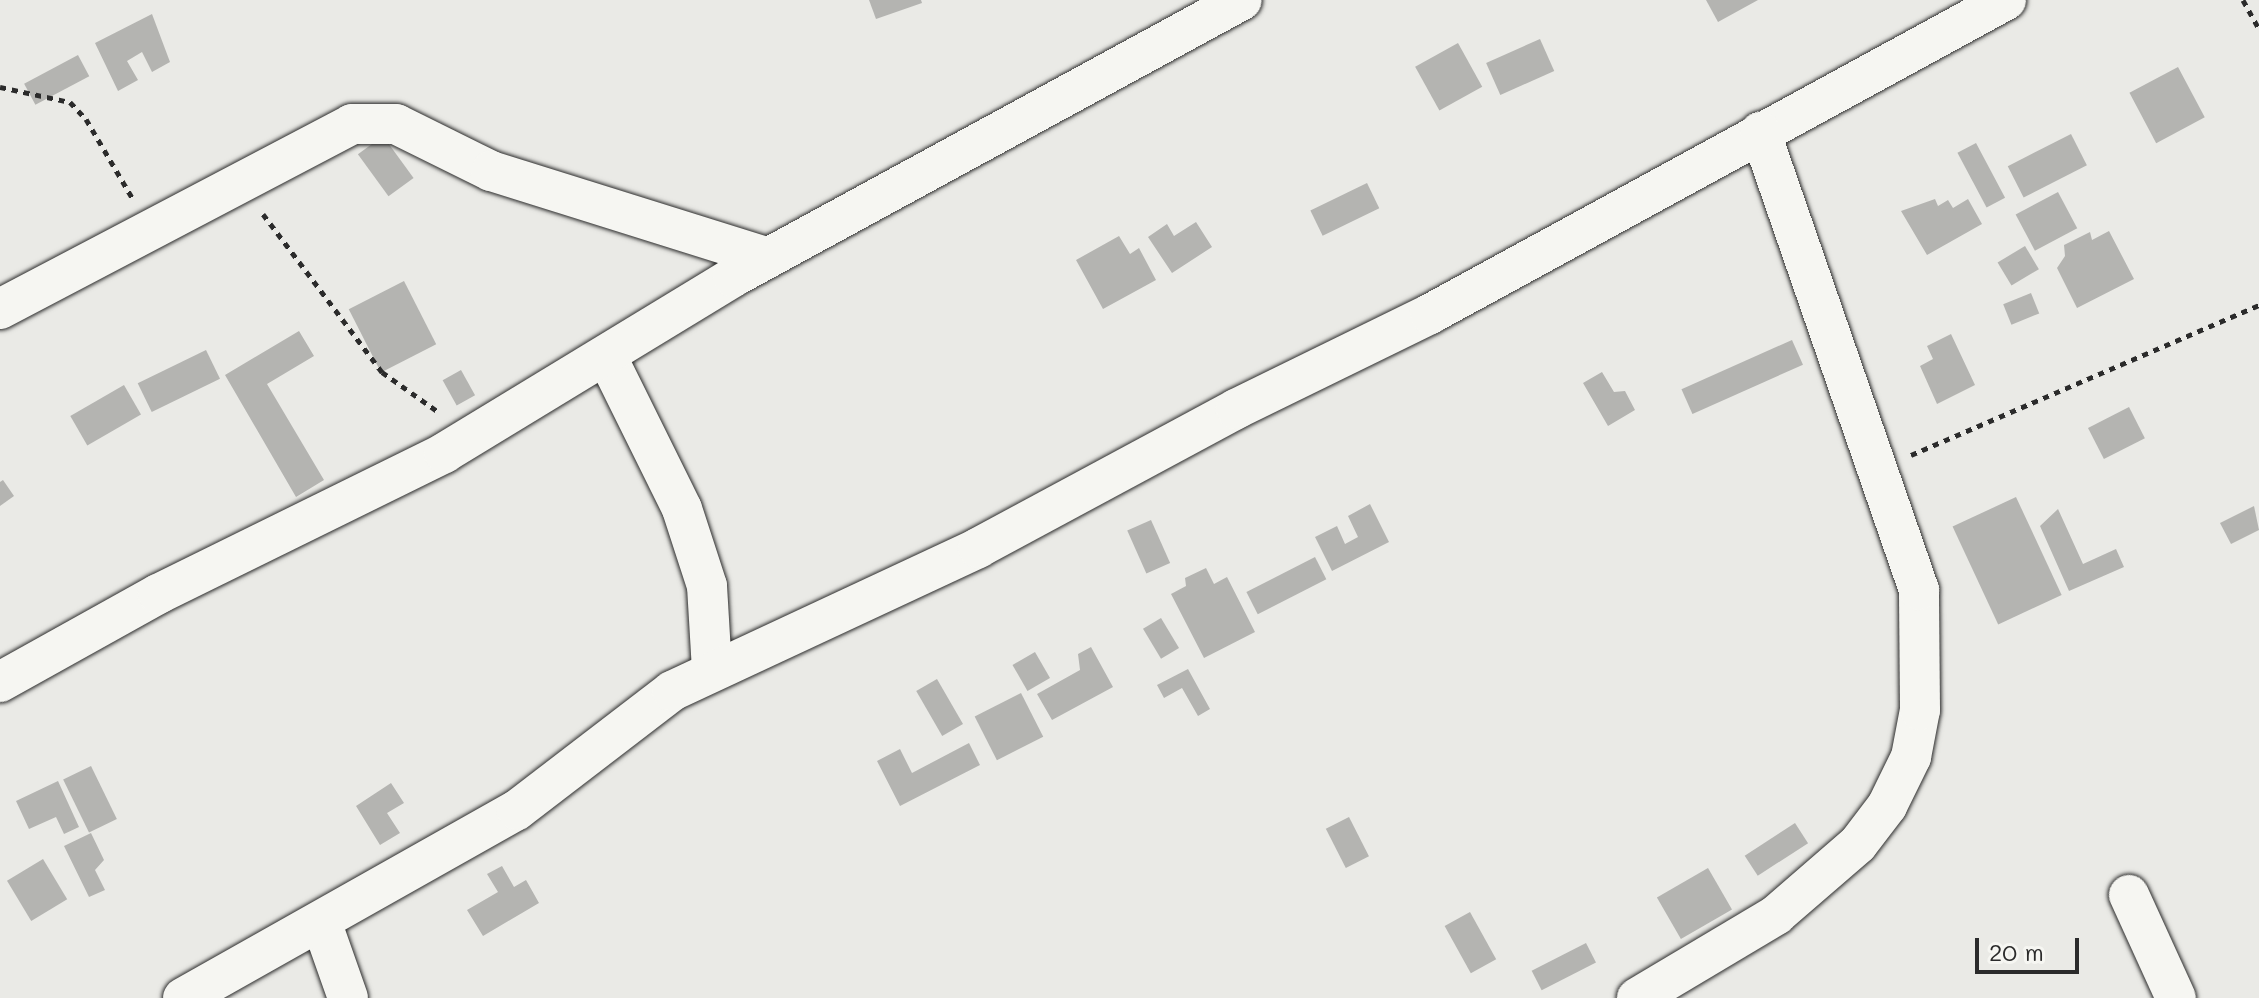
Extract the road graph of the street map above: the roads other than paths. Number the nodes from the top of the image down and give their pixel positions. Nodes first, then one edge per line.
1 (1242, 0) edge
2 (2006, 0) edge
3 (1760, 132) junction
4 (768, 258) junction
5 (0, 309) edge
6 (607, 357) junction
7 (712, 671) junction
8 (0, 682) edge
9 (2129, 895) dead end
10 (322, 924) junction
11 (183, 998) edge
12 (348, 998) edge
13 (1637, 998) edge
14 (2176, 998) edge

1 - 4 street
2 - 3 street
3 - 7 street
3 - 13 street
4 - 5 street
4 - 6 street
6 - 7 street
6 - 8 street
7 - 10 street
9 - 14 street
10 - 11 street
10 - 12 street

